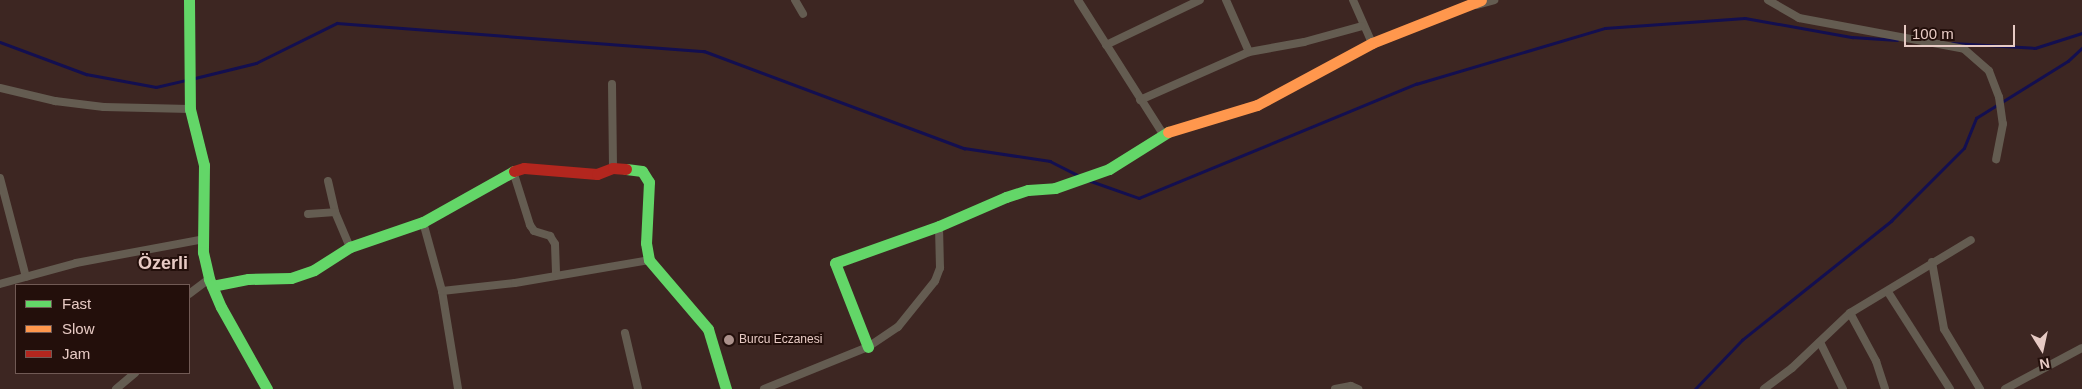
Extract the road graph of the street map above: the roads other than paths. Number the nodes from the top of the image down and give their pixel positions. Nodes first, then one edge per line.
1 (182, 0) edge
2 (189, 0) edge
3 (795, 0) edge
4 (1078, 0) edge
5 (1200, 0) edge
6 (1226, 0) edge
7 (1353, 0) edge
8 (1481, 0) edge
9 (1494, 0) edge
10 (1768, 0) edge
11 (1445, 13) junction
12 (803, 14) dead end
13 (1362, 26) junction
14 (187, 36) junction
15 (1372, 43) junction
16 (1106, 45) junction
17 (1249, 52) junction
18 (612, 84) dead end
19 (0, 88) edge
20 (1140, 100) junction
21 (190, 109) junction
22 (1163, 134) junction
23 (1996, 159) dead end
24 (613, 168) junction
25 (513, 171) junction
26 (0, 178) edge
27 (328, 180) dead end
28 (335, 212) junction
29 (308, 214) dead end
30 (423, 222) junction
31 (939, 226) junction
32 (204, 239) junction
33 (1971, 240) dead end
34 (350, 247) junction
35 (649, 260) junction
36 (1932, 262) junction
37 (556, 275) junction
38 (26, 277) junction
39 (210, 282) junction
40 (0, 284) edge
41 (442, 291) junction
42 (1888, 292) junction
43 (190, 293) edge
44 (1850, 313) junction
45 (625, 333) dead end
46 (1820, 342) junction
47 (868, 346) junction
48 (2082, 348) edge
49 (134, 374) edge
50 (118, 389) edge
51 (267, 389) edge
52 (458, 389) edge
53 (638, 389) edge
54 (726, 389) edge
55 (764, 389) edge
56 (1335, 389) edge
57 (1358, 389) edge
58 (1764, 389) edge
59 (1843, 389) edge
60 (1885, 389) edge
61 (1950, 389) edge
62 (1980, 389) edge
63 (2004, 389) edge

1 - 14 street
2 - 14 street
3 - 12 street
4 - 16 street
5 - 16 street
6 - 17 street
7 - 13 street
8 - 11 street
9 - 11 street
10 - 23 street
11 - 15 street
13 - 15 street
13 - 17 street
14 - 21 street
15 - 22 street
16 - 20 street
17 - 20 street
18 - 24 street
19 - 21 street
20 - 22 street
21 - 32 street
22 - 31 street
24 - 25 street
24 - 35 street
25 - 30 street
25 - 37 street
26 - 38 street
27 - 28 street
28 - 29 street
28 - 34 street
30 - 34 street
30 - 41 street
31 - 47 street
31 - 47 street
32 - 38 street
32 - 39 street
33 - 36 street
34 - 39 street
35 - 37 street
35 - 54 street
36 - 42 street
36 - 62 street
37 - 41 street
38 - 40 street
39 - 43 street
39 - 51 street
41 - 52 street
42 - 44 street
42 - 61 street
44 - 46 street
44 - 60 street
45 - 53 street
46 - 58 street
46 - 59 street
47 - 55 street
48 - 63 street
49 - 50 street
56 - 57 street

